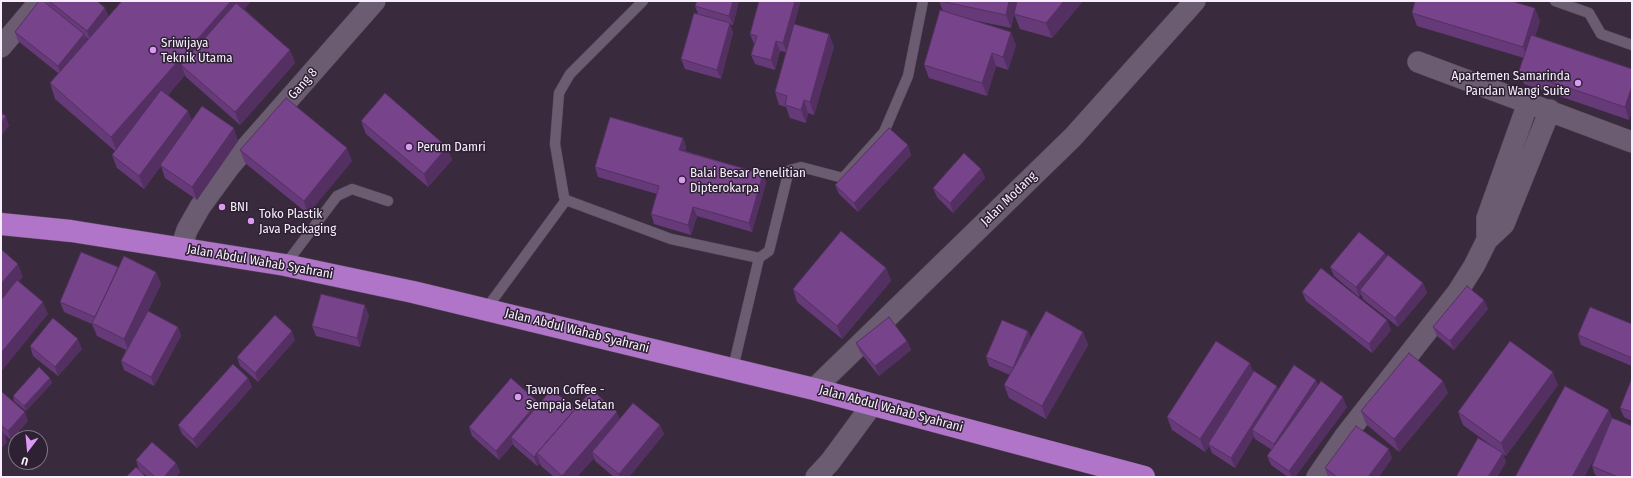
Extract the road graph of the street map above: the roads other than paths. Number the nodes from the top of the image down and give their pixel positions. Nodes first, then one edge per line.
1 (40, 1) edge
2 (375, 1) edge
3 (644, 1) edge
4 (923, 1) edge
5 (1195, 1) edge
6 (1555, 1) edge
7 (1632, 45) edge
8 (1, 47) edge
9 (1418, 62) dead end
10 (1528, 103) junction
11 (1550, 110) junction
12 (1632, 142) edge
13 (566, 200) junction
14 (388, 201) dead end
15 (1, 224) edge
16 (1487, 240) junction
17 (181, 248) junction
18 (759, 258) junction
19 (285, 265) junction
20 (486, 309) junction
21 (734, 368) junction
22 (814, 389) junction
23 (872, 405) junction
24 (816, 477) edge
25 (1144, 477) edge
26 (1317, 477) edge

1 - 8 street
2 - 17 street, Gang 8
3 - 13 lane
4 - 18 lane
5 - 22 street, Jalan Modang
6 - 7 lane
9 - 10 street
10 - 11 street
10 - 16 street
11 - 12 street
11 - 16 street
13 - 18 lane
13 - 20 lane
14 - 19 lane
15 - 17 highway, Jalan Abdul Wahab Syahrani
16 - 26 street
17 - 19 highway, Jalan Abdul Wahab Syahrani
18 - 21 lane
19 - 20 highway, Jalan Abdul Wahab Syahrani
20 - 21 highway, Jalan Abdul Wahab Syahrani
21 - 22 highway, Jalan Abdul Wahab Syahrani
22 - 23 highway, Jalan Abdul Wahab Syahrani
23 - 24 street
23 - 25 highway, Jalan Abdul Wahab Syahrani

